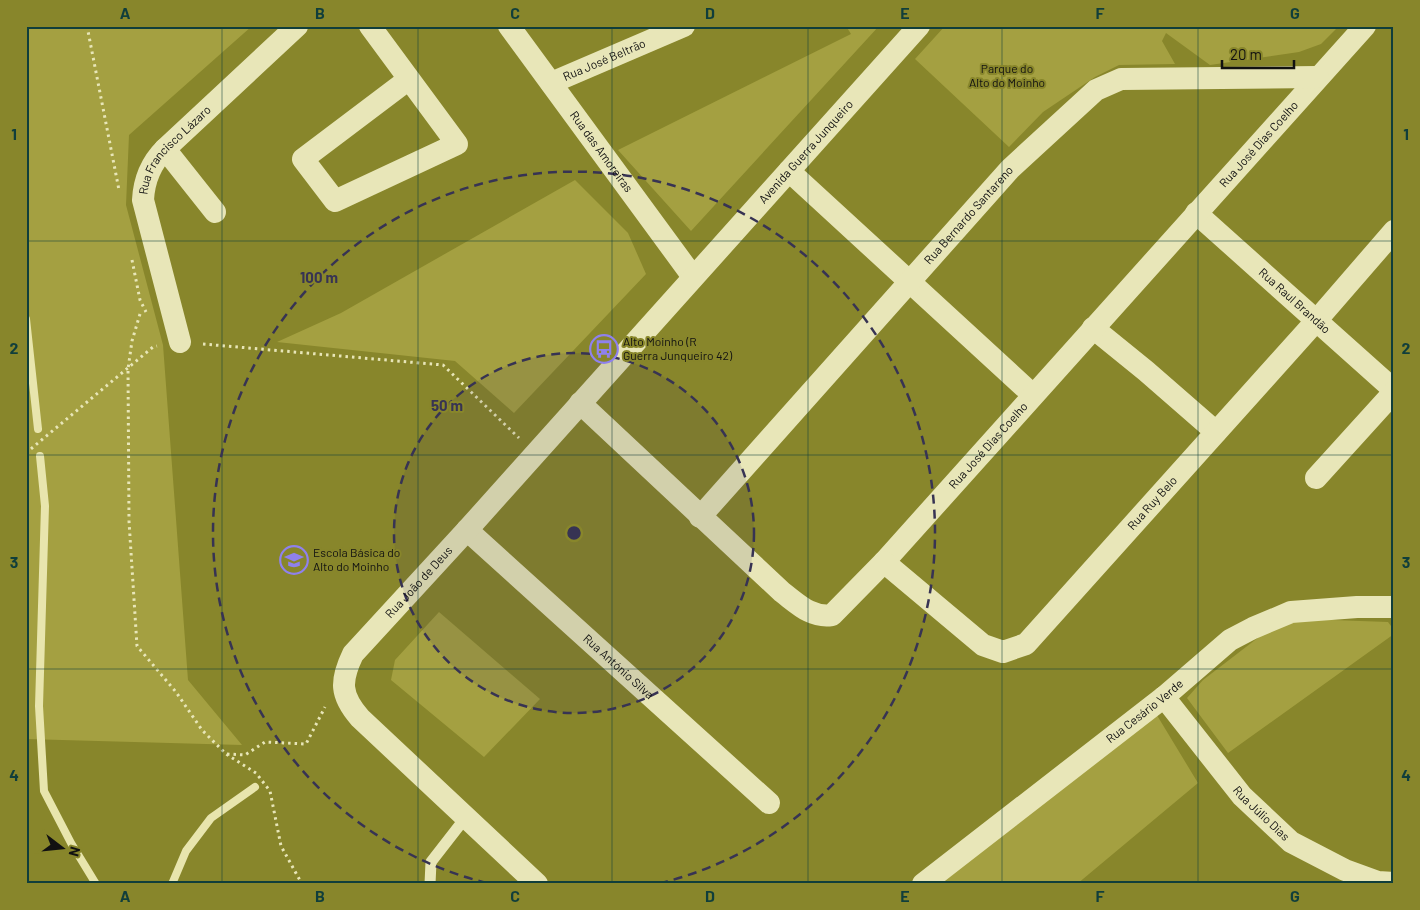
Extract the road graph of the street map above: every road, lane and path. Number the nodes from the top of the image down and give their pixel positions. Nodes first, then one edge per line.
1 (297, 26) edge
2 (370, 26) edge
3 (509, 26) edge
4 (684, 26) edge
5 (919, 26) edge
6 (1365, 26) edge
7 (1318, 77) junction
8 (409, 79) junction
9 (551, 83) junction
10 (165, 148) junction
11 (789, 171) junction
12 (215, 212) dead end
13 (1196, 213) junction
14 (1394, 231) edge
15 (693, 277) junction
16 (908, 282) junction
17 (140, 314) dead end
18 (1316, 321) junction
19 (1093, 328) junction
20 (180, 342) junction
21 (128, 369) junction
22 (1394, 391) edge
23 (1033, 395) junction
24 (580, 403) junction
25 (1216, 432) junction
26 (26, 454) edge
27 (535, 454) junction
28 (1316, 478) dead end
29 (700, 517) junction
30 (468, 530) junction
31 (884, 562) junction
32 (1394, 607) edge
33 (1164, 697) junction
34 (327, 703) dead end
35 (226, 754) junction
36 (769, 803) dead end
37 (466, 817) junction
38 (1383, 883) edge
39 (302, 884) edge
40 (430, 884) edge
41 (537, 884) edge
42 (923, 884) edge

1 - 10 street, Rua Francisco Lázaro
2 - 8 street
3 - 9 street, Rua das Amoreiras
4 - 9 street, Rua José Beltrão
5 - 11 street, Avenida Guerra Junqueiro
6 - 7 street, Rua José Dias Coelho
7 - 13 street, Rua José Dias Coelho
7 - 16 street, Rua Bernardo Santareno
8 - 8 street
9 - 15 street, Rua das Amoreiras
10 - 12 street
10 - 20 street, Rua Francisco Lázaro
11 - 15 street, Avenida Guerra Junqueiro
11 - 16 street
13 - 18 street, Rua Raul Brandão
13 - 19 street, Rua José Dias Coelho
14 - 18 street, Rua Ruy Belo
15 - 24 street, Rua João de Deus
16 - 23 street
16 - 29 street, Rua Bernardo Santareno
17 - 21 path
18 - 22 street, Rua Raul Brandão
18 - 25 street, Rua Ruy Belo
19 - 23 street, Rua José Dias Coelho
19 - 25 street
20 - 21 path
20 - 27 path
21 - 26 path
21 - 35 path
22 - 28 street
23 - 31 street, Rua José Dias Coelho
24 - 27 street, Rua João de Deus
24 - 29 street, Rua José Dias Coelho
25 - 31 street, Rua Ruy Belo
27 - 30 street, Rua João de Deus
29 - 31 street, Rua José Dias Coelho
30 - 36 street, Rua António Silva
30 - 37 street, Rua João de Deus
32 - 33 street, Rua Cesário Verde
33 - 38 street, Rua Júlio Dias
33 - 42 street, Rua Cesário Verde
34 - 35 path
35 - 39 path
37 - 40 lane
37 - 41 street, Rua João de Deus

